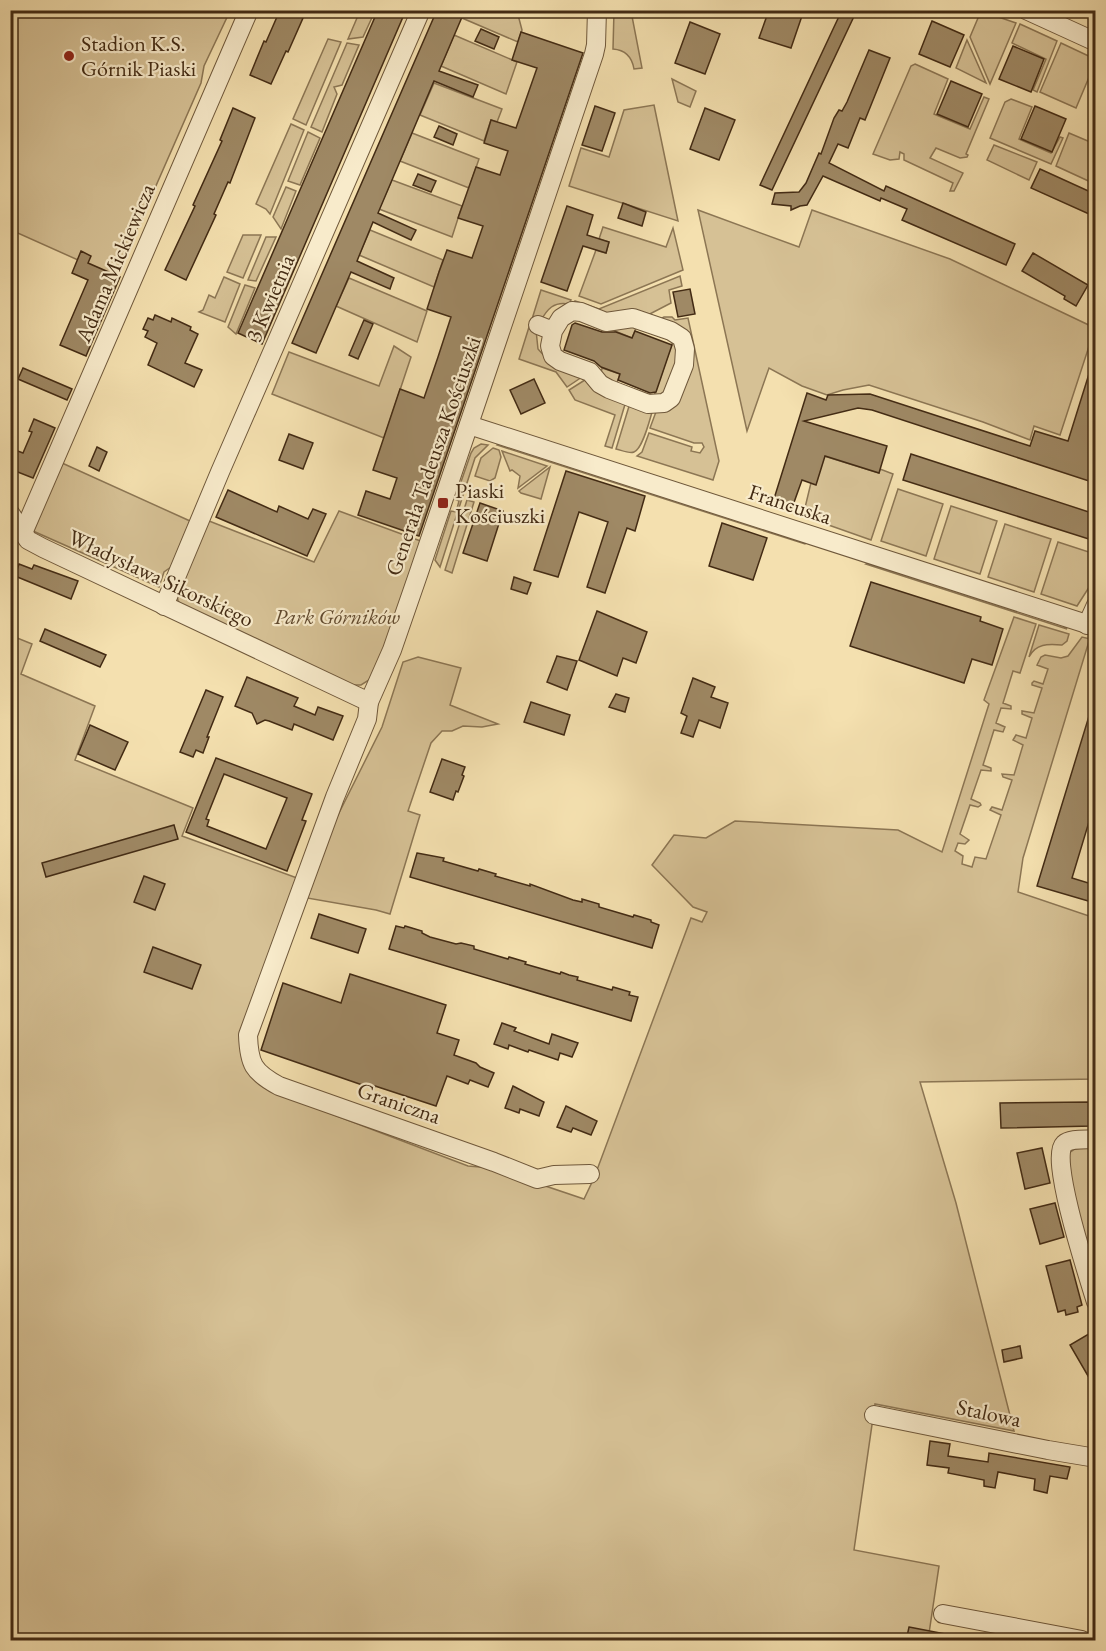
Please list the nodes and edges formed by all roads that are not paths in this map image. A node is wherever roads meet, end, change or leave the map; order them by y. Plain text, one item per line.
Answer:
1 (249, 10) edge
2 (421, 10) edge
3 (597, 10) edge
4 (1026, 10) edge
5 (1095, 42) edge
6 (545, 328) joint
7 (469, 425) junction
8 (10, 513) edge
9 (23, 533) junction
10 (1095, 605) edge
11 (164, 606) junction
12 (1091, 626) edge
13 (369, 702) junction
14 (256, 1012) joint
15 (1095, 1139) edge
16 (590, 1174) dead end
17 (1095, 1302) edge
18 (874, 1414) dead end
19 (1095, 1458) edge
20 (943, 1614) dead end
21 (1082, 1641) edge

1 - 9 street, Adama Mickiewicza
2 - 11 street, 3 Kwietnia
3 - 7 street, Generała Tadeusza Kościuszki
4 - 5 street
6 - 6 street
7 - 12 street, Francuska
7 - 13 street, Generała Tadeusza Kościuszki
8 - 9 street, Władysława Sikorskiego
9 - 11 street, Władysława Sikorskiego
10 - 12 street
11 - 13 street, Władysława Sikorskiego
13 - 14 street, Generała Tadeusza Kościuszki
14 - 16 street, Graniczna
15 - 17 street
18 - 19 street, Stalowa
20 - 21 street

